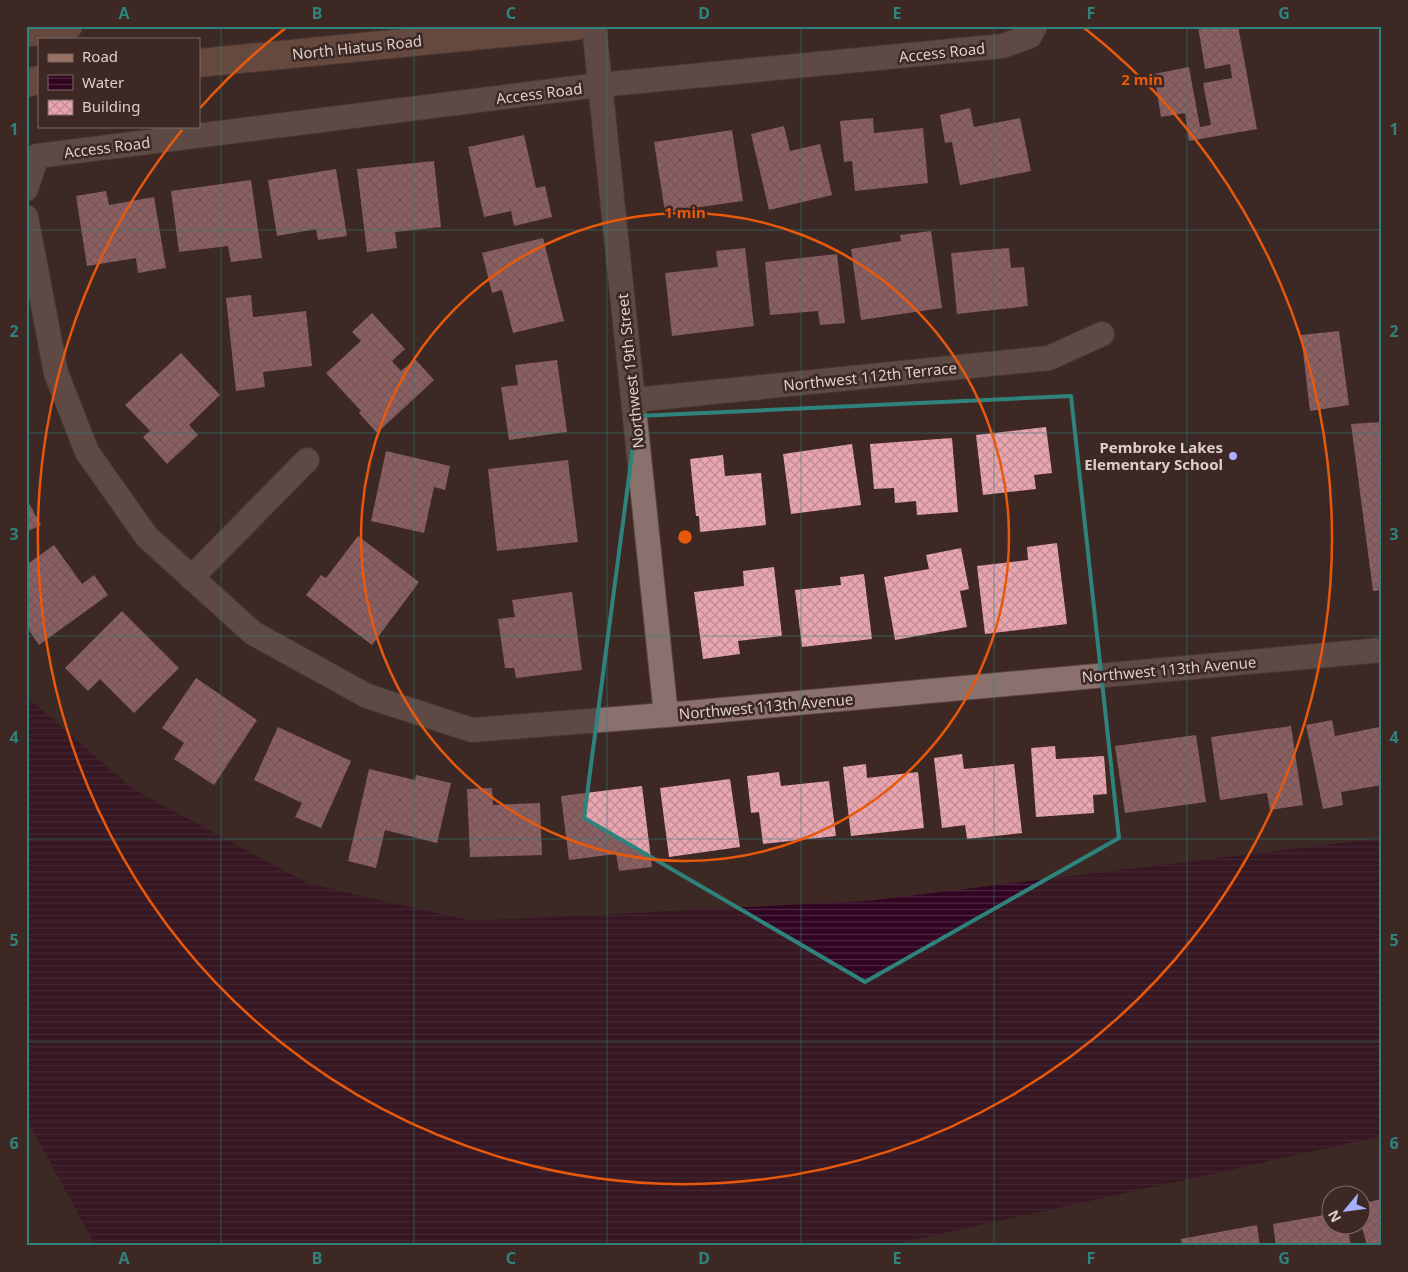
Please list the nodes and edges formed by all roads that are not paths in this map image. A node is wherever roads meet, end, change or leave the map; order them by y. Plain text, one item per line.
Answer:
1 (68, 26) edge
2 (575, 26) edge
3 (594, 26) edge
4 (1034, 26) edge
5 (26, 33) edge
6 (200, 62) edge
7 (599, 85) junction
8 (26, 189) edge
9 (26, 217) edge
10 (1102, 334) dead end
11 (634, 400) junction
12 (307, 460) dead end
13 (191, 578) junction
14 (1382, 650) edge
15 (666, 715) junction

1 - 5 main road
2 - 6 main road, North Hiatus Road
3 - 7 street, Northwest 19th Street
4 - 7 street, Access Road
7 - 8 street, Access Road
7 - 11 street, Northwest 19th Street
9 - 13 street, Northwest 113th Avenue
10 - 11 street, Northwest 112th Terrace
11 - 15 street, Northwest 19th Street
12 - 13 street
13 - 15 street, Northwest 113th Avenue
14 - 15 street, Northwest 113th Avenue

